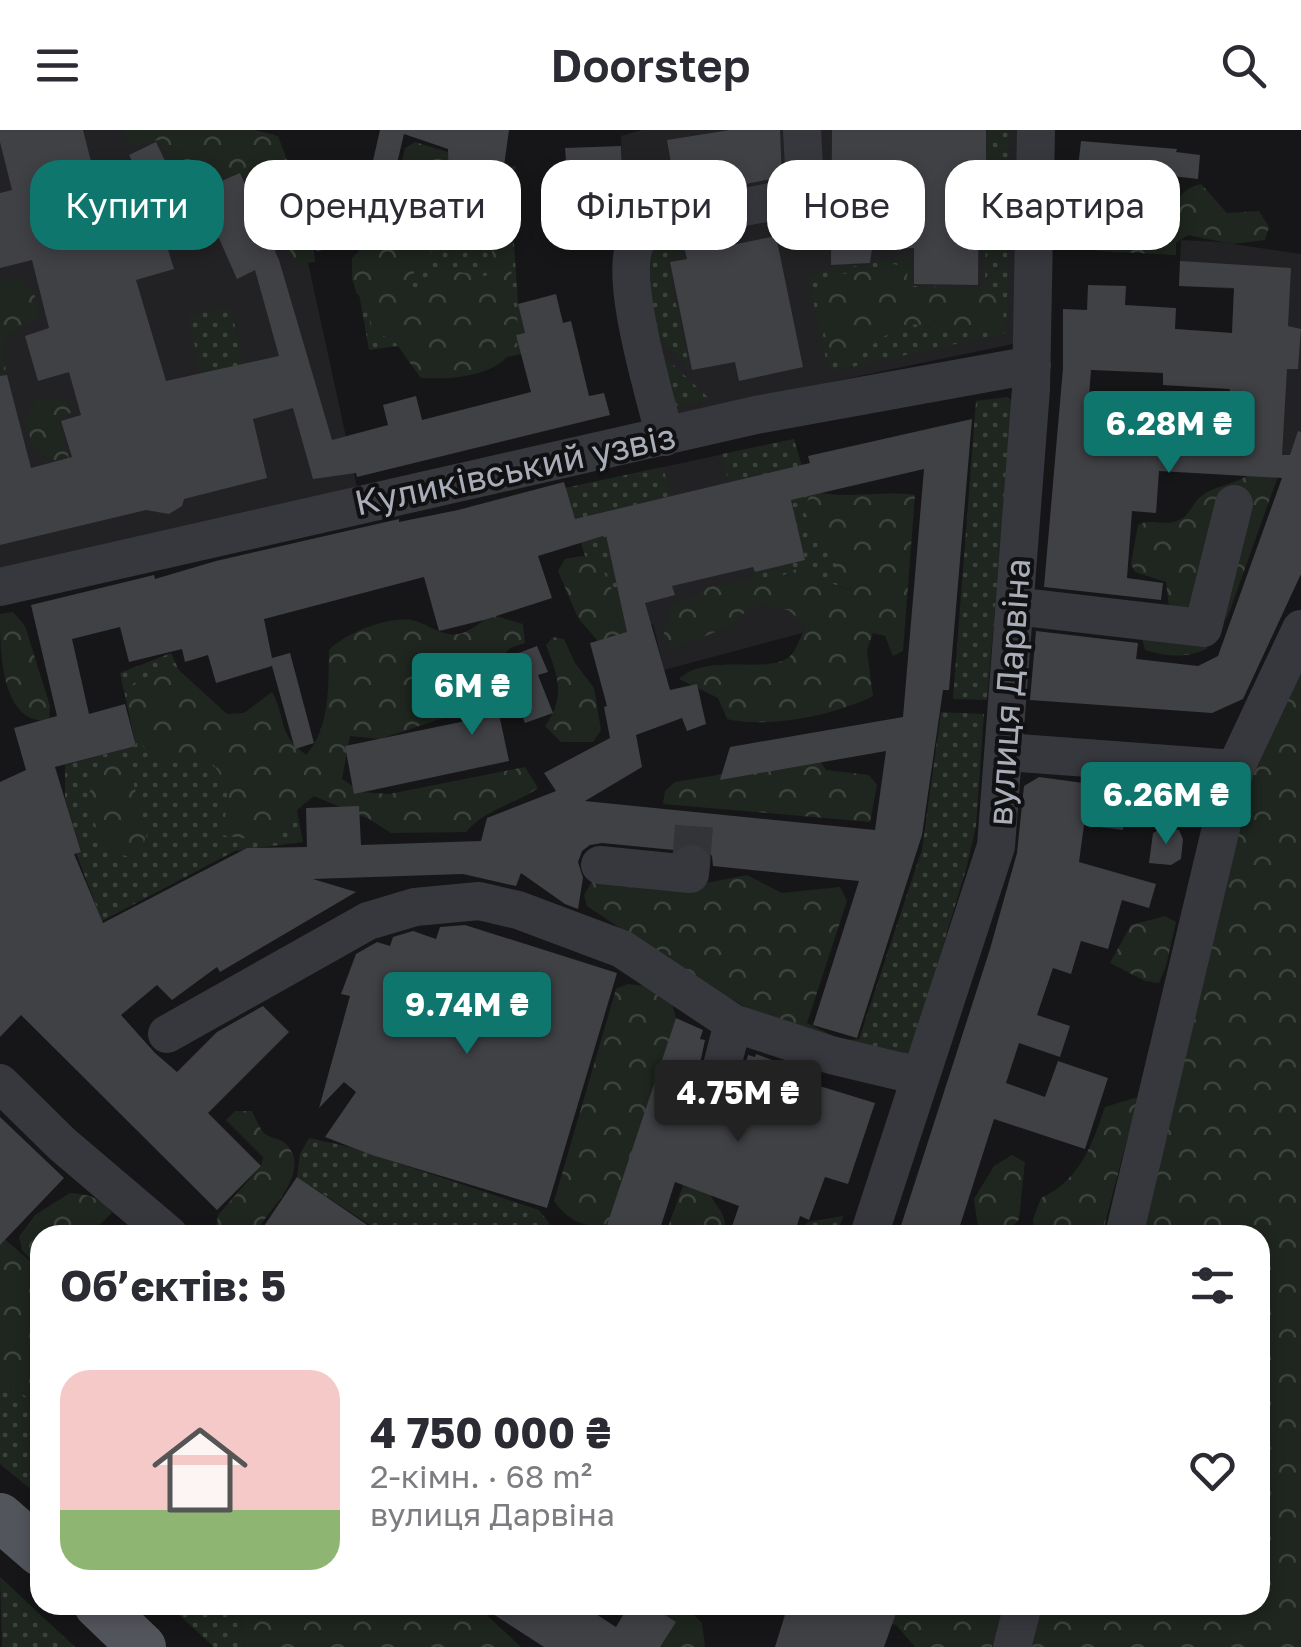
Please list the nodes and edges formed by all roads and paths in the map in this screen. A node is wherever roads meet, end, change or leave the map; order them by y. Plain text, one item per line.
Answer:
1 (802, 130) edge
2 (1036, 130) edge
3 (1032, 365) junction
4 (664, 437) junction
5 (1234, 504) dead end
6 (0, 587) edge
7 (1016, 606) junction
8 (1301, 629) edge
9 (1005, 752) junction
10 (1235, 769) junction
11 (691, 864) dead end
12 (600, 865) dead end
13 (733, 1023) junction
14 (167, 1034) dead end
15 (919, 1076) junction
16 (0, 1084) edge
17 (713, 1101) dead end
18 (157, 1225) edge
19 (872, 1225) edge
20 (1126, 1225) edge
21 (0, 1518) edge
22 (30, 1544) edge
23 (108, 1615) edge
24 (1020, 1615) edge
25 (142, 1647) edge
26 (1012, 1647) edge

1 - 4 street
2 - 3 street, вулиця Дарвіна
3 - 4 street, Куликівський узвіз
3 - 7 street, вулиця Дарвіна
4 - 6 street, Куликівський узвіз
5 - 7 street
7 - 9 street, вулиця Дарвіна
8 - 10 street
9 - 10 street
9 - 15 street, вулиця Дарвіна
10 - 20 street
11 - 12 street
13 - 14 street
13 - 15 street
13 - 17 street
15 - 19 street, вулиця Дарвіна
16 - 18 street
21 - 22 main road
23 - 25 main road
24 - 26 street

